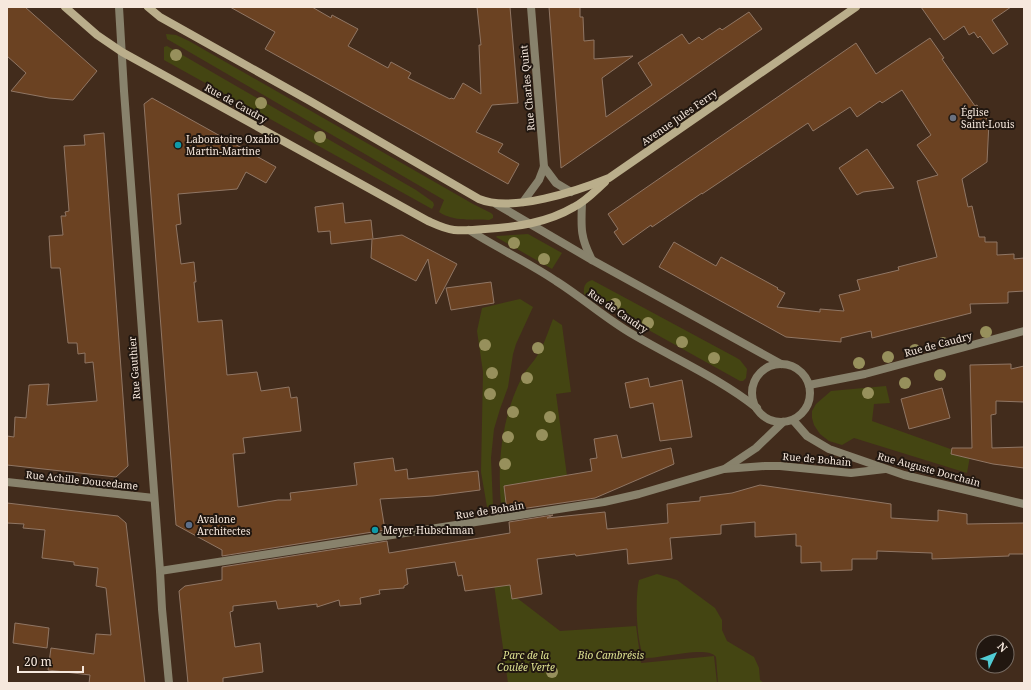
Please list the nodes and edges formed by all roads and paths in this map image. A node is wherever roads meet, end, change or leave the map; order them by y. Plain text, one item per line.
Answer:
1 (65, 7) edge
2 (119, 7) edge
3 (148, 7) edge
4 (531, 7) edge
5 (856, 7) edge
6 (122, 52) junction
7 (544, 168) junction
8 (609, 178) junction
9 (570, 192) junction
10 (523, 202) junction
11 (582, 202) junction
12 (496, 204) junction
13 (528, 224) junction
14 (469, 230) junction
15 (592, 260) junction
16 (1024, 331) edge
17 (781, 364) junction
18 (809, 386) junction
19 (757, 408) junction
20 (793, 420) junction
21 (783, 422) junction
22 (724, 469) junction
23 (885, 469) junction
24 (7, 482) edge
25 (154, 498) junction
26 (1024, 504) edge
27 (160, 571) junction
28 (169, 683) edge

1 - 6 main road, Rue de Caudry
2 - 6 street, Rue Gauthier
3 - 12 main road
4 - 7 street, Rue Charles Quint
5 - 8 main road, Avenue Jules Ferry
6 - 14 main road, Rue de Caudry
6 - 25 street, Rue Gauthier
7 - 9 street
7 - 10 street
8 - 9 main road, Avenue Jules Ferry
8 - 11 main road, Rue de Caudry
9 - 10 main road, Avenue Jules Ferry
10 - 12 main road, Avenue Jules Ferry
11 - 13 main road, Rue de Caudry
11 - 15 street
12 - 13 street
13 - 14 main road, Rue de Caudry
13 - 15 street
14 - 19 street, Rue de Caudry
15 - 17 street
16 - 18 street, Rue de Caudry
17 - 18 street
17 - 19 street
18 - 20 street
19 - 21 street
20 - 21 street
20 - 23 street, Rue Auguste Dorchain
21 - 22 street, Rue de Bohain
22 - 23 street, Rue de Bohain
22 - 27 street, Rue de Bohain
23 - 26 street, Rue Auguste Dorchain
24 - 25 street, Rue Achille Doucedame
25 - 27 street, Rue Gauthier
27 - 28 street, Rue Gauthier

